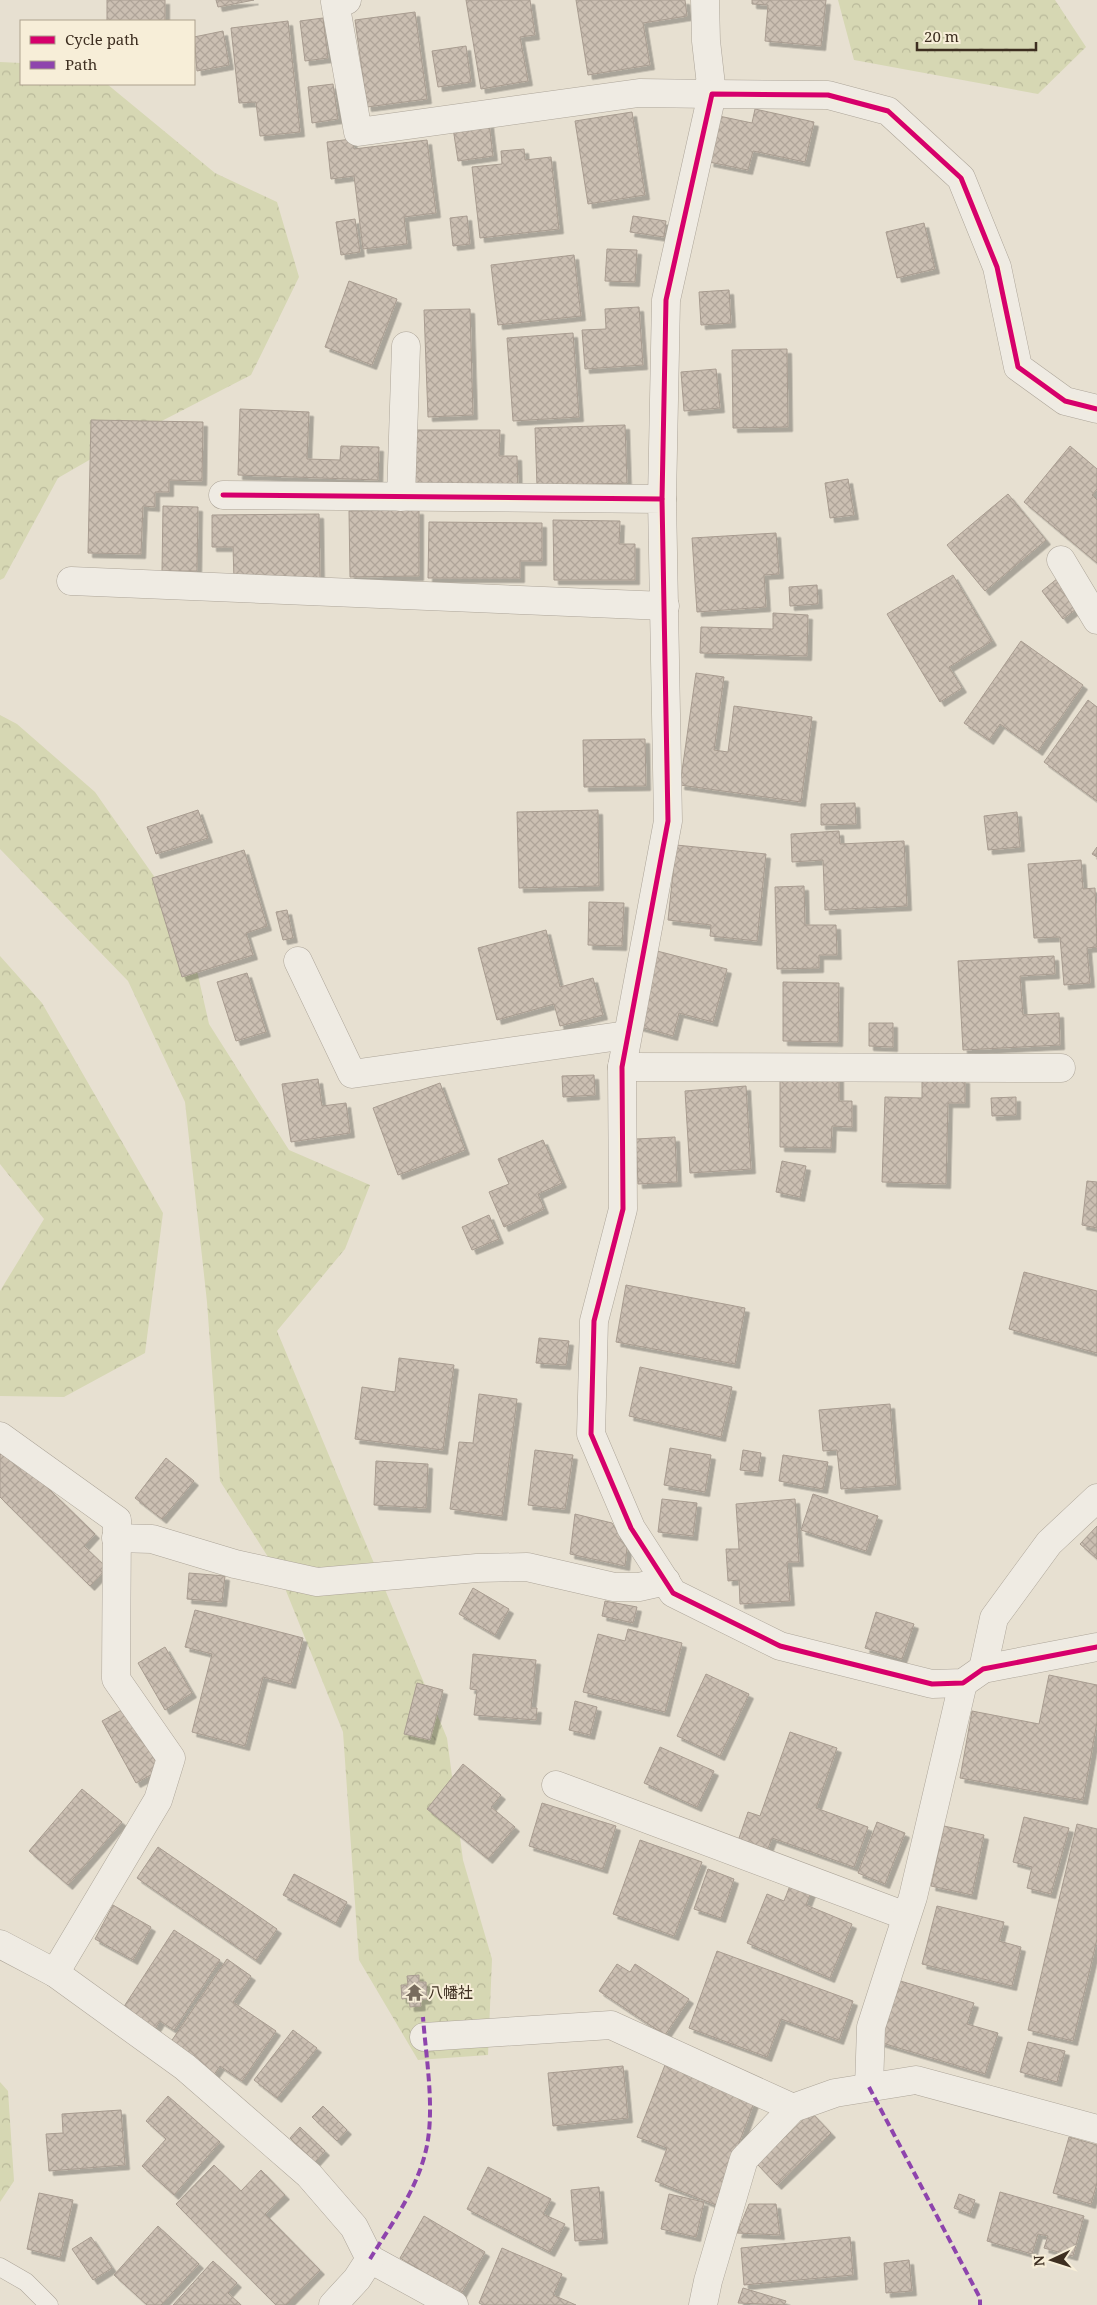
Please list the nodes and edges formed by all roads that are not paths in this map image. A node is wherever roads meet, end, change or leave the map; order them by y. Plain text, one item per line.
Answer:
1 (347, 0) edge
2 (705, 0) edge
3 (712, 94) junction
4 (406, 346) dead end
5 (1097, 409) edge
6 (223, 495) dead end
7 (401, 496) junction
8 (662, 499) junction
9 (1061, 560) dead end
10 (71, 581) dead end
11 (665, 606) junction
12 (1097, 620) edge
13 (298, 962) dead end
14 (626, 1035) junction
15 (622, 1066) junction
16 (1061, 1068) dead end
17 (0, 1436) edge
18 (1097, 1498) edge
19 (116, 1538) junction
20 (666, 1581) junction
21 (1097, 1646) edge
22 (973, 1676) junction
23 (556, 1785) dead end
24 (906, 1916) junction
25 (0, 1944) edge
26 (55, 1974) junction
27 (424, 2037) dead end
28 (869, 2087) junction
29 (793, 2108) junction
30 (1097, 2129) edge
31 (370, 2259) junction
32 (0, 2267) edge
33 (49, 2305) edge
34 (333, 2305) edge
35 (454, 2305) edge
36 (703, 2305) edge

1 - 3 street
2 - 3 street
3 - 5 street
3 - 8 street
4 - 7 street
6 - 7 street
7 - 8 street
8 - 11 street
9 - 12 street
10 - 11 street
11 - 14 street
13 - 14 street
14 - 15 street
15 - 16 street
15 - 20 street
17 - 19 street
18 - 22 street
19 - 20 street
19 - 26 street
20 - 22 street
21 - 22 street
22 - 24 street
23 - 24 street
24 - 28 street
25 - 26 street
26 - 31 street
27 - 29 street
28 - 29 street
28 - 30 street
29 - 36 street
31 - 34 street
31 - 35 street
32 - 33 lane

